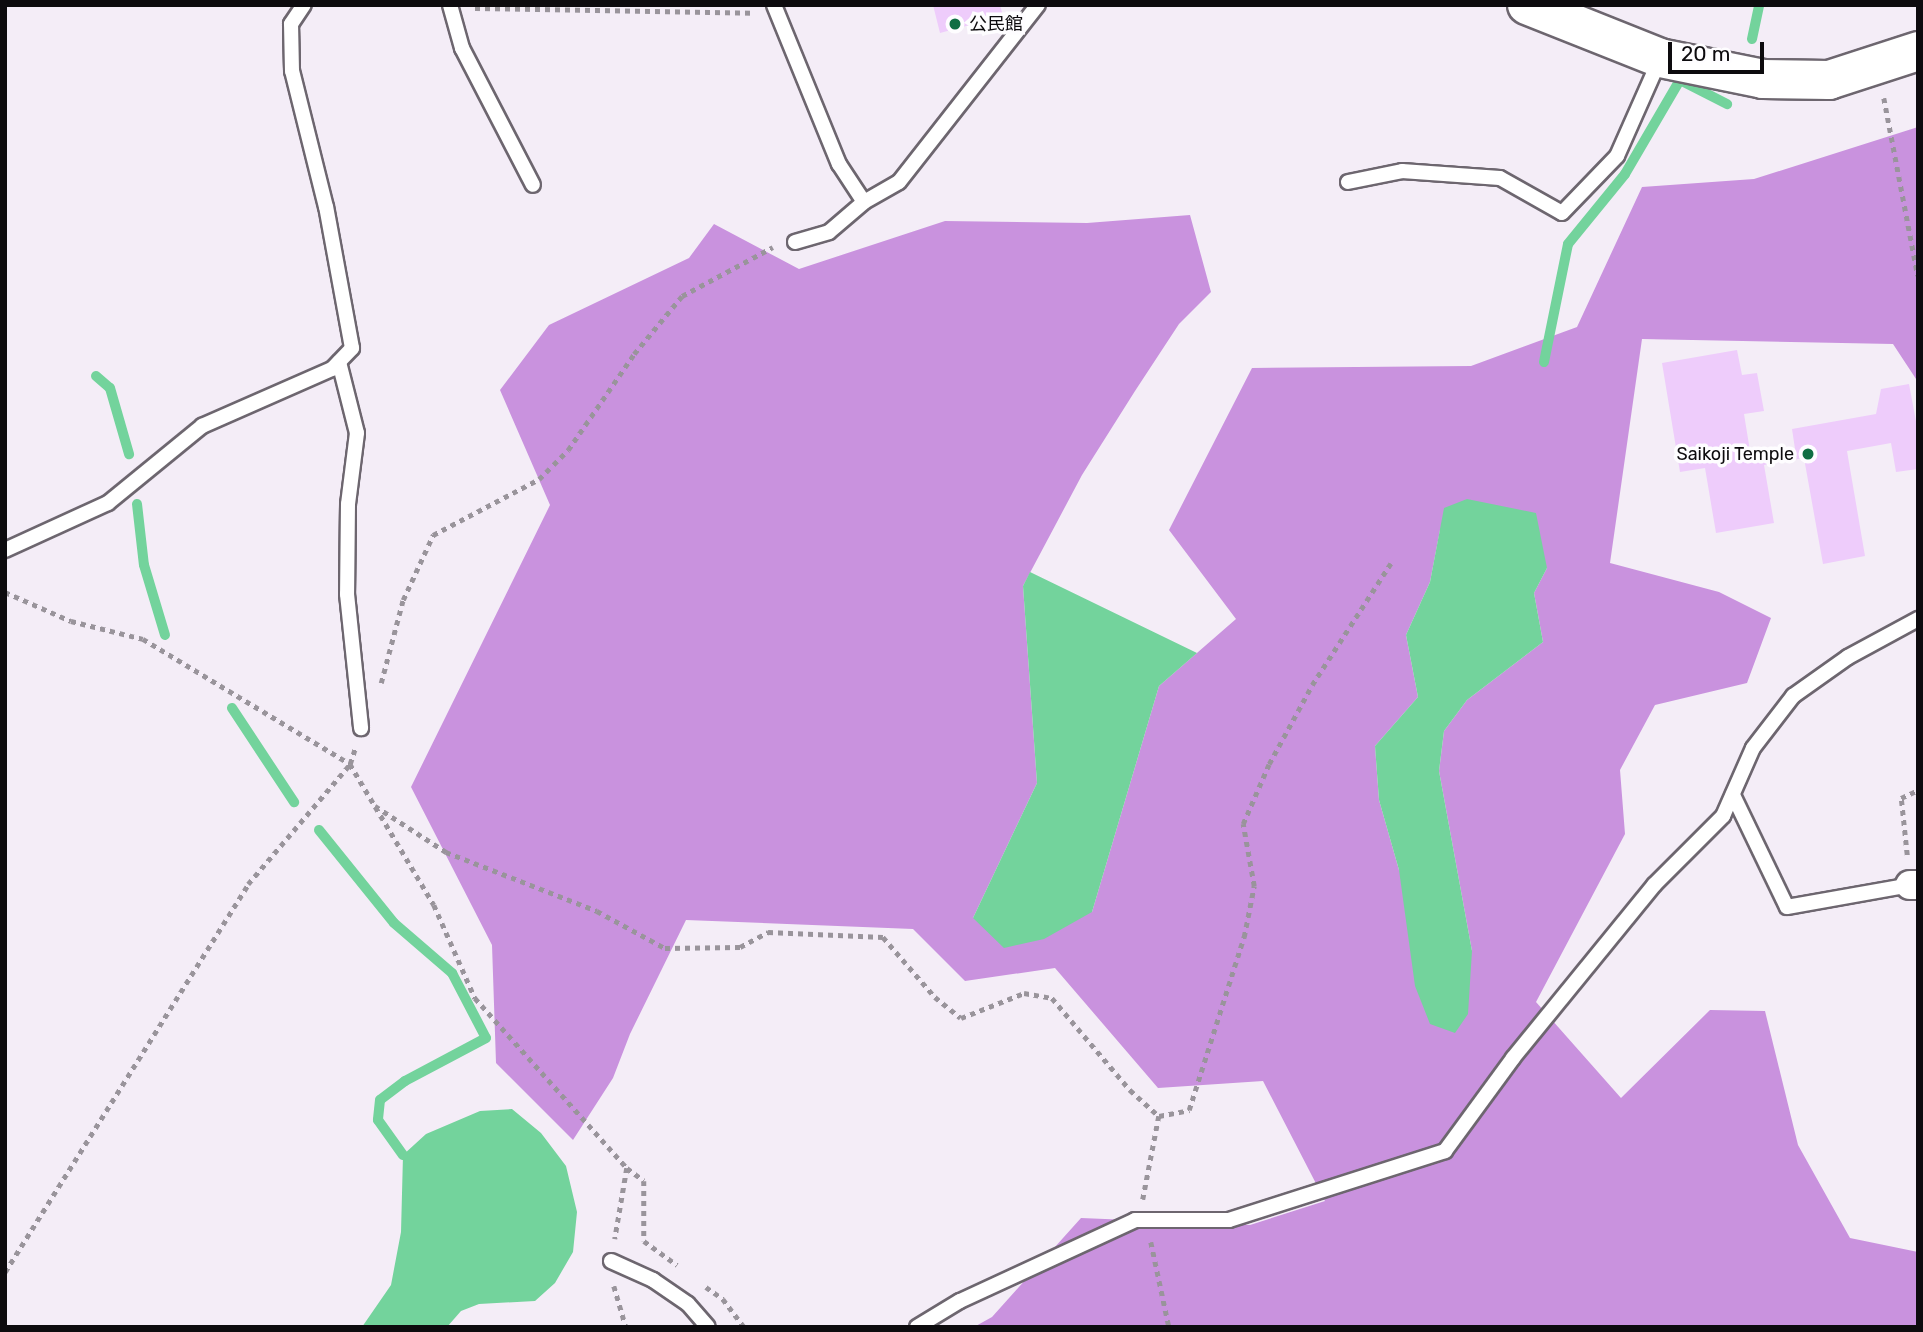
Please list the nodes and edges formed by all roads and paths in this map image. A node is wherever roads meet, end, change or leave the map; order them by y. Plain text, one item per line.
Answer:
1 (304, 5) edge
2 (1038, 5) edge
3 (1527, 5) edge
4 (451, 6) edge
5 (775, 9) edge
6 (1918, 51) edge
7 (1660, 58) junction
8 (1877, 64) junction
9 (1348, 182) dead end
10 (533, 185) dead end
11 (863, 202) junction
12 (795, 242) joint
13 (1918, 276) edge
14 (339, 362) junction
15 (5, 550) edge
16 (1391, 563) dead end
17 (5, 592) edge
18 (1918, 619) edge
19 (362, 728) junction
20 (350, 764) junction
21 (1918, 790) edge
22 (1733, 795) junction
23 (375, 806) junction
24 (1914, 885) edge
25 (1159, 1116) junction
26 (627, 1168) junction
27 (1147, 1221) junction
28 (611, 1261) junction
29 (5, 1272) edge
30 (689, 1274) dead end
31 (701, 1282) dead end
32 (626, 1327) edge
33 (708, 1327) edge
34 (744, 1327) edge
35 (917, 1327) edge
36 (1169, 1327) edge

1 - 14 lane
2 - 11 lane
3 - 7 main road
4 - 5 path
4 - 10 lane
5 - 11 lane
6 - 8 main road
7 - 8 main road
7 - 9 lane
8 - 13 path
11 - 12 lane
12 - 19 path
14 - 15 lane
14 - 19 lane
16 - 25 path
17 - 20 path
18 - 22 lane
19 - 20 path
20 - 23 path
20 - 29 path
21 - 24 path
22 - 24 lane
22 - 27 lane
23 - 25 path
23 - 26 path
25 - 27 path
26 - 28 path
26 - 30 path
27 - 35 lane
27 - 36 path
28 - 32 path
28 - 33 lane
31 - 34 path

